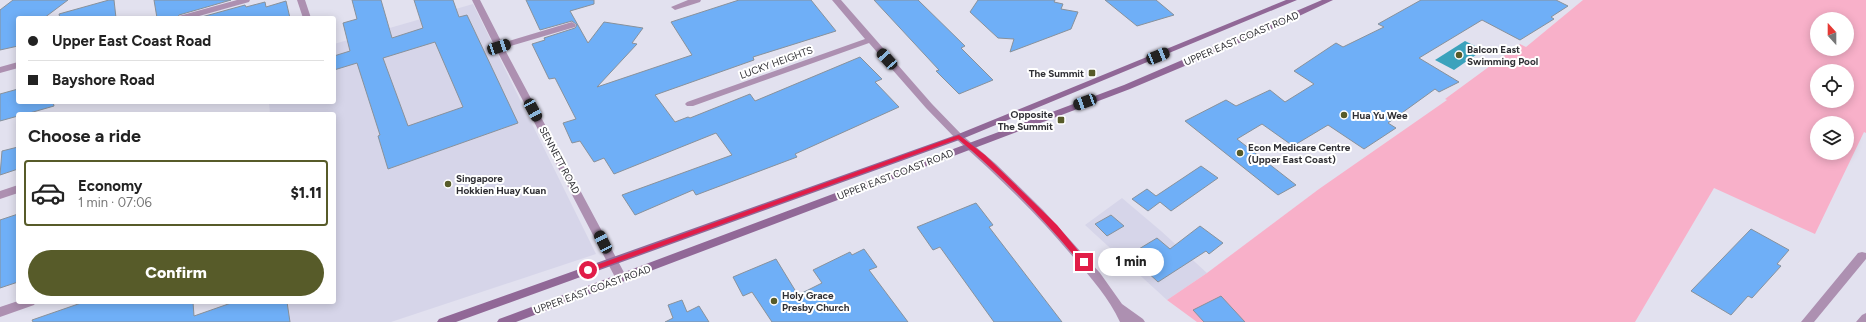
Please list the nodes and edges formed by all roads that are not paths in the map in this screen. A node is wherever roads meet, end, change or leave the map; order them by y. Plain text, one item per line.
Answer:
1 (246, 0) edge
2 (301, 0) edge
3 (476, 0) edge
4 (697, 0) edge
5 (836, 0) edge
6 (1293, 0) edge
7 (1329, 0) edge
8 (674, 7) dead end
9 (189, 16) edge
10 (306, 16) edge
11 (572, 25) dead end
12 (870, 40) junction
13 (499, 47) junction
14 (16, 66) edge
15 (0, 70) edge
16 (690, 104) dead end
17 (959, 137) junction
18 (970, 146) junction
19 (16, 190) edge
20 (0, 195) edge
21 (1864, 257) edge
22 (613, 262) junction
23 (621, 278) junction
24 (24, 304) edge
25 (1120, 307) junction
26 (0, 312) edge
27 (1866, 318) edge
28 (443, 322) edge
29 (503, 322) edge
30 (1126, 322) edge
31 (1139, 322) edge
32 (1807, 322) edge
33 (1862, 322) edge

1 - 9 street
2 - 10 street
3 - 13 street, SENNETT ROAD
4 - 8 street
5 - 12 street
6 - 17 main road, UPPER EAST COAST ROAD
7 - 18 main road, UPPER EAST COAST ROAD
11 - 13 street
12 - 16 street, LUCKY HEIGHTS
12 - 17 street
13 - 22 street, SENNETT ROAD
14 - 15 street
17 - 18 street
17 - 22 main road, UPPER EAST COAST ROAD
18 - 23 main road, UPPER EAST COAST ROAD
18 - 25 street
19 - 20 street
21 - 32 street
22 - 23 street, SENNETT ROAD
22 - 28 main road, UPPER EAST COAST ROAD
23 - 29 main road, UPPER EAST COAST ROAD
24 - 26 street
25 - 30 street
25 - 31 street
27 - 33 street

